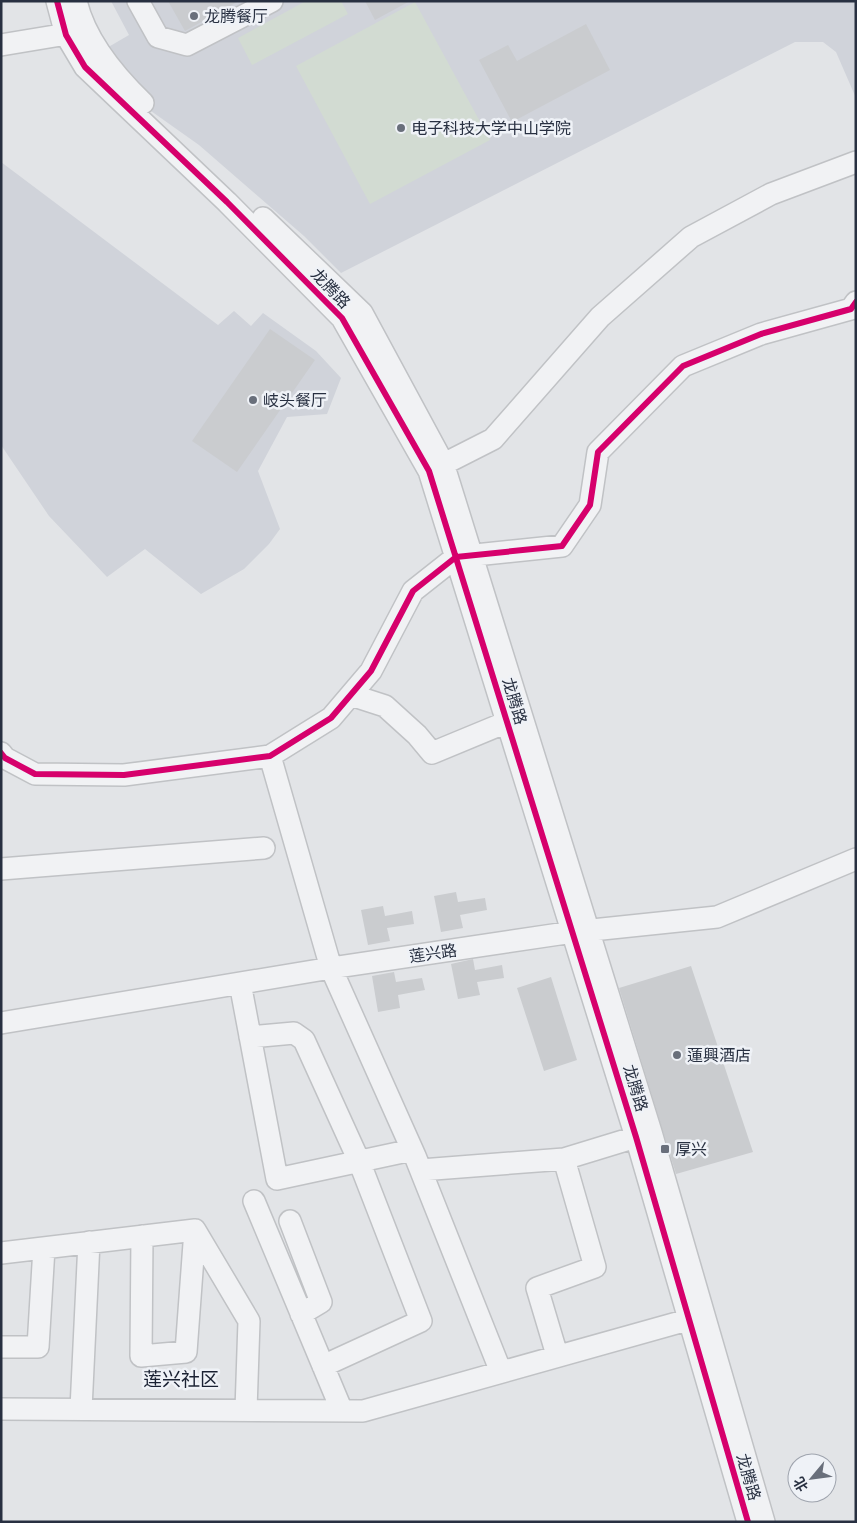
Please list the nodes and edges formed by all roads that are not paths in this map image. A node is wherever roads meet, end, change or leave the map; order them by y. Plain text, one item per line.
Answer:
1 (57, 1) edge
2 (76, 1) edge
3 (138, 1) edge
4 (272, 1) edge
5 (76, 33) junction
6 (1, 45) edge
7 (856, 162) edge
8 (856, 302) edge
9 (436, 467) junction
10 (464, 556) junction
11 (351, 694) junction
12 (507, 722) junction
13 (1, 753) edge
14 (270, 756) junction
15 (264, 848) dead end
16 (856, 859) edge
17 (1, 869) edge
18 (581, 931) junction
19 (331, 968) junction
20 (240, 983) junction
21 (1, 1023) edge
22 (250, 1037) junction
23 (636, 1137) junction
24 (412, 1150) junction
25 (564, 1159) junction
26 (359, 1161) junction
27 (420, 1170) junction
28 (254, 1201) dead end
29 (290, 1220) dead end
30 (195, 1230) junction
31 (142, 1236) junction
32 (89, 1242) junction
33 (44, 1248) junction
34 (1, 1253) edge
35 (301, 1314) junction
36 (698, 1318) junction
37 (1, 1347) edge
38 (557, 1355) junction
39 (323, 1366) junction
40 (501, 1372) junction
41 (1, 1409) edge
42 (81, 1409) junction
43 (246, 1410) junction
44 (342, 1411) junction
45 (748, 1522) edge
46 (764, 1522) edge

1 - 5 street, 龙腾路
2 - 5 street, 龙腾路
3 - 4 street
5 - 6 street
5 - 9 street, 龙腾路
7 - 9 street
8 - 10 street
9 - 10 street, 龙腾路
10 - 11 street
10 - 12 street, 龙腾路
10 - 18 street, 龙腾路
11 - 12 street
11 - 14 street
12 - 18 street, 龙腾路
13 - 14 street
14 - 19 street
15 - 17 street
16 - 18 street, 莲兴路
18 - 19 street, 莲兴路
18 - 23 street, 龙腾路
18 - 36 street, 龙腾路
19 - 20 street, 莲兴路
19 - 24 street
20 - 21 street, 莲兴路
20 - 22 street
22 - 26 street
22 - 26 street
23 - 25 street
23 - 36 street, 龙腾路
24 - 26 street
24 - 27 street
25 - 27 street
25 - 38 street
26 - 39 street
27 - 40 street
28 - 35 street
29 - 35 street
30 - 31 street
30 - 31 street
30 - 43 street
31 - 32 street
32 - 33 street
32 - 42 street
33 - 34 street
33 - 37 street
35 - 39 street
36 - 38 street
36 - 45 street, 龙腾路
36 - 46 street, 龙腾路
38 - 40 street
39 - 44 street
40 - 44 street
41 - 42 street
42 - 43 street
43 - 44 street

